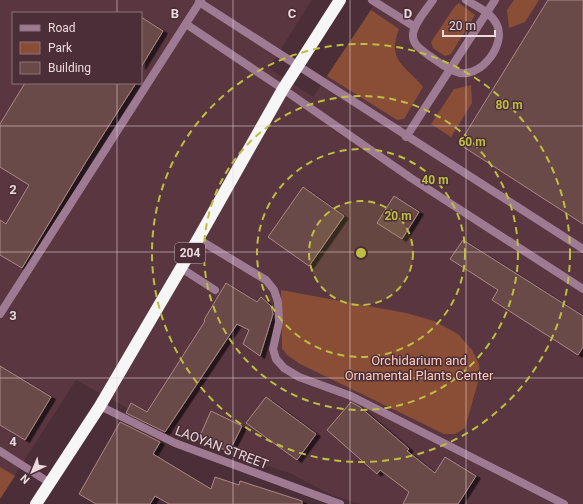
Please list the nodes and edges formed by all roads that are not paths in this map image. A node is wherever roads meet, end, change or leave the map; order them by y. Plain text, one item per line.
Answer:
1 (340, 0) edge
2 (372, 0) edge
3 (433, 0) edge
4 (466, 0) edge
5 (495, 0) edge
6 (200, 1) edge
7 (487, 13) junction
8 (186, 24) junction
9 (416, 27) junction
10 (298, 64) junction
11 (450, 70) junction
12 (283, 88) junction
13 (406, 137) junction
14 (198, 240) junction
15 (583, 249) edge
16 (181, 268) junction
17 (583, 289) edge
18 (215, 290) dead end
19 (0, 314) edge
20 (100, 406) junction
21 (0, 451) edge
22 (50, 483) junction
23 (320, 501) edge
24 (36, 504) edge
25 (340, 504) edge
26 (564, 504) edge

1 - 10 highway, 204
2 - 9 street
3 - 9 street
4 - 7 street
5 - 7 street
6 - 8 street
6 - 10 street
7 - 11 street
7 - 11 street
8 - 12 street
8 - 19 street
9 - 11 street
10 - 12 highway, 204
10 - 13 street
11 - 13 street
12 - 14 highway, 204
12 - 17 street
13 - 15 street
14 - 16 highway, 204
14 - 26 street
16 - 18 street
16 - 20 highway, 204
20 - 22 highway, 204
20 - 23 street, LAOYAN STREET
21 - 22 street
22 - 24 highway, 204
23 - 25 street, LAOYAN STREET

